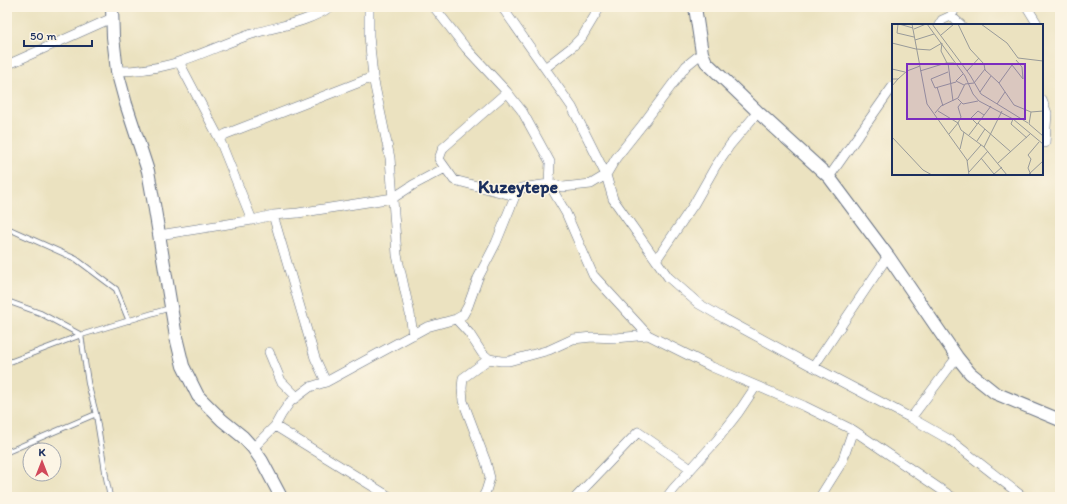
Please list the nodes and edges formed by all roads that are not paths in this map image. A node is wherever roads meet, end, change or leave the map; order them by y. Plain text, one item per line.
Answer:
1 (330, 7) edge
2 (369, 7) edge
3 (434, 7) edge
4 (502, 7) edge
5 (600, 7) edge
6 (695, 7) edge
7 (956, 7) edge
8 (1027, 7) edge
9 (112, 12) edge
10 (951, 16) junction
11 (940, 24) edge
12 (959, 24) edge
13 (1037, 24) edge
14 (702, 53) junction
15 (179, 62) junction
16 (7, 65) edge
17 (545, 68) junction
18 (117, 71) junction
19 (373, 77) junction
20 (892, 87) edge
21 (507, 92) junction
22 (1043, 103) edge
23 (758, 112) junction
24 (219, 138) junction
25 (1043, 140) edge
26 (445, 168) junction
27 (606, 175) junction
28 (829, 177) junction
29 (549, 184) junction
30 (516, 196) junction
31 (393, 198) junction
32 (273, 215) junction
33 (252, 220) junction
34 (7, 228) edge
35 (159, 235) junction
36 (888, 256) junction
37 (656, 260) junction
38 (7, 301) edge
39 (171, 308) junction
40 (456, 319) junction
41 (128, 321) junction
42 (81, 335) junction
43 (413, 335) junction
44 (648, 335) junction
45 (269, 352) dead end
46 (957, 357) junction
47 (489, 359) junction
48 (7, 363) edge
49 (814, 366) junction
50 (326, 382) junction
51 (756, 386) junction
52 (297, 397) junction
53 (96, 414) junction
54 (911, 418) junction
55 (1060, 420) edge
56 (276, 426) junction
57 (853, 430) junction
58 (253, 448) junction
59 (7, 452) edge
60 (691, 469) junction
61 (110, 497) edge
62 (281, 497) edge
63 (390, 497) edge
64 (482, 497) edge
65 (576, 497) edge
66 (667, 497) edge
67 (820, 497) edge
68 (952, 497) edge
69 (1022, 497) edge

1 - 15 street
2 - 19 street
3 - 21 street
4 - 17 street
5 - 17 street
6 - 14 street
7 - 10 street
8 - 13 street
9 - 16 street
9 - 18 street
10 - 11 street
10 - 12 street
14 - 23 street
14 - 27 street
15 - 18 street
15 - 24 street
17 - 27 street
18 - 35 street
19 - 24 street
19 - 31 street
20 - 28 street
21 - 26 street
21 - 29 street
22 - 25 street
23 - 28 street
23 - 37 street
24 - 33 street
26 - 30 street
26 - 31 street
27 - 29 street
27 - 37 street
28 - 36 street
29 - 30 street
29 - 44 street
30 - 40 street
31 - 32 street
31 - 43 street
32 - 33 street
32 - 50 street
33 - 35 street
34 - 41 lane
35 - 39 street
36 - 46 street
36 - 49 street
37 - 49 street
38 - 42 lane
39 - 41 lane
39 - 58 street
40 - 43 street
40 - 47 street
41 - 42 lane
42 - 48 lane
42 - 53 lane
43 - 50 street
44 - 47 street
44 - 51 street
45 - 52 street
46 - 54 street
46 - 55 street
47 - 64 street
49 - 54 street
50 - 52 street
51 - 57 street
51 - 60 street
52 - 56 street
53 - 59 lane
53 - 61 lane
54 - 69 street
56 - 58 street
56 - 63 street
57 - 67 street
57 - 68 street
58 - 62 street
60 - 65 street
60 - 66 street

